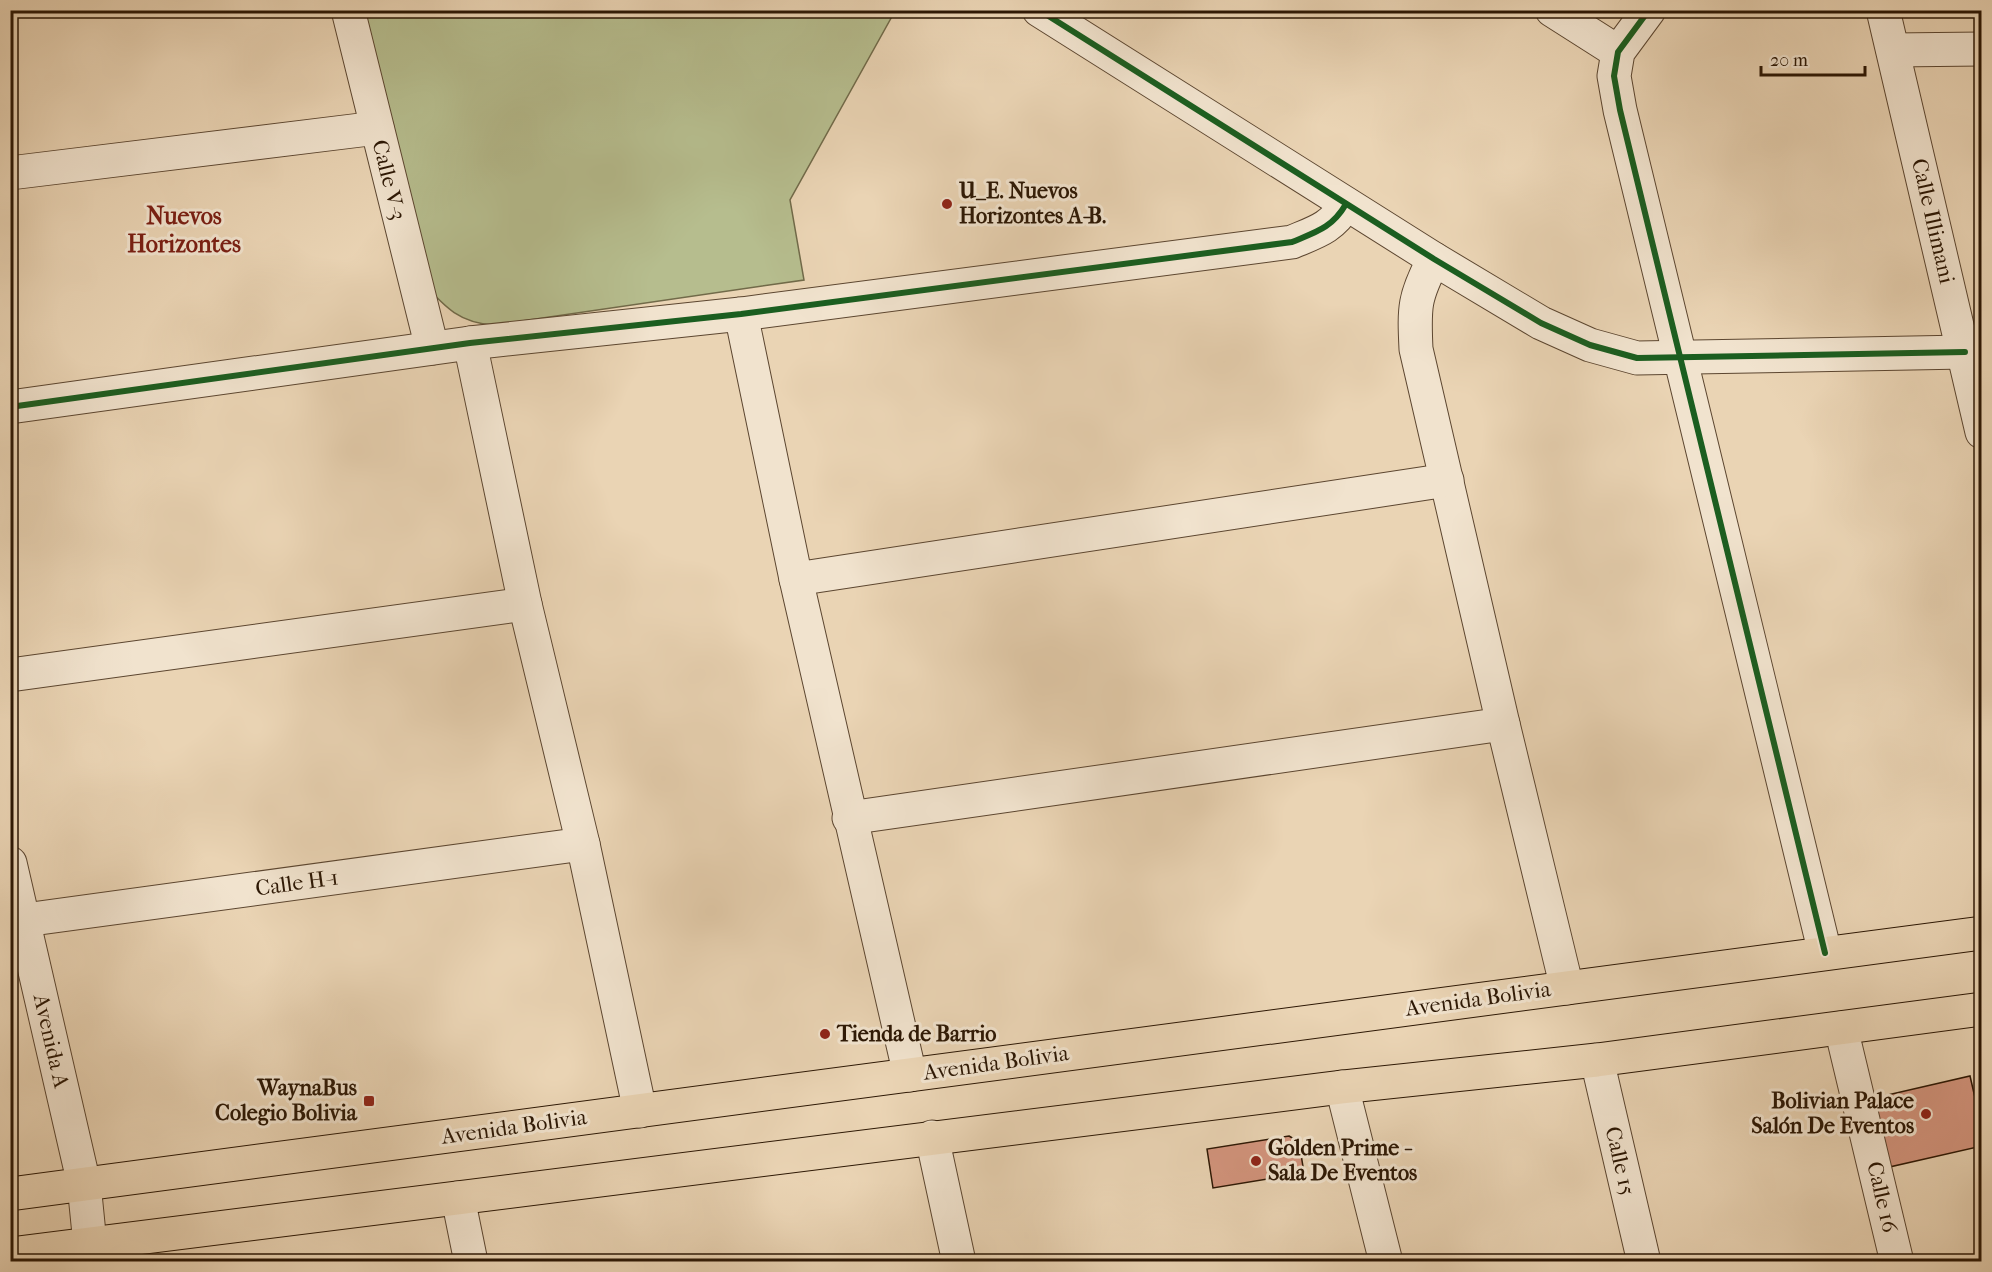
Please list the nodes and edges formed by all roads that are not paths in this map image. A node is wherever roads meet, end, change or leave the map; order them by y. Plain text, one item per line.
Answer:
1 (348, 10) edge
2 (1039, 10) edge
3 (1552, 10) edge
4 (1649, 10) edge
5 (1883, 10) edge
6 (1982, 49) edge
7 (1893, 50) junction
8 (1618, 52) junction
9 (376, 128) junction
10 (10, 173) edge
11 (1346, 204) junction
12 (1434, 259) junction
13 (741, 314) junction
14 (470, 343) junction
15 (432, 348) junction
16 (1965, 352) junction
17 (1681, 359) junction
18 (10, 406) edge
19 (1982, 432) edge
20 (1447, 480) junction
21 (796, 579) junction
22 (525, 604) junction
23 (10, 675) edge
24 (1503, 724) junction
25 (849, 818) junction
26 (582, 844) junction
27 (10, 863) edge
28 (17, 921) edge
29 (1982, 933) edge
30 (1824, 953) junction
31 (1567, 988) junction
32 (1982, 1009) edge
33 (1841, 1028) junction
34 (1597, 1060) junction
35 (910, 1075) junction
36 (1342, 1087) junction
37 (640, 1111) junction
38 (932, 1137) junction
39 (84, 1184) junction
40 (10, 1194) edge
41 (458, 1198) junction
42 (91, 1253) edge
43 (10, 1254) edge
44 (471, 1262) edge
45 (959, 1262) edge
46 (1386, 1262) edge
47 (1644, 1262) edge
48 (1897, 1262) edge

1 - 9 street, Calle V-3
2 - 11 street
3 - 8 street
4 - 8 street
5 - 7 street, Calle Illimani
6 - 7 street
7 - 16 street, Calle Illimani
8 - 17 street
9 - 10 street
9 - 15 street, Calle V-3
11 - 12 street
11 - 13 street
12 - 17 street
12 - 20 street
13 - 14 street
13 - 21 street
14 - 15 street
14 - 22 street
15 - 18 street
16 - 17 street
16 - 19 street, Calle Illimani
17 - 30 street
20 - 21 street
20 - 24 street
21 - 25 street
22 - 23 street
22 - 26 street
24 - 25 street
24 - 31 street
25 - 35 street
26 - 28 street, Calle H-1
26 - 37 street
27 - 28 street, Avenida A
28 - 39 street, Avenida A
29 - 30 main road, Avenida Bolivia
30 - 31 main road, Avenida Bolivia
31 - 35 main road, Avenida Bolivia
32 - 33 main road
33 - 34 main road
33 - 48 street, Calle 16
34 - 36 main road
34 - 47 street, Calle 15
35 - 37 main road, Avenida Bolivia
36 - 38 main road
36 - 46 street
37 - 39 main road, Avenida Bolivia
38 - 41 main road
38 - 45 street
39 - 40 main road, Avenida Bolivia
39 - 42 street, Avenida A
41 - 42 main road
41 - 44 street
42 - 43 main road

